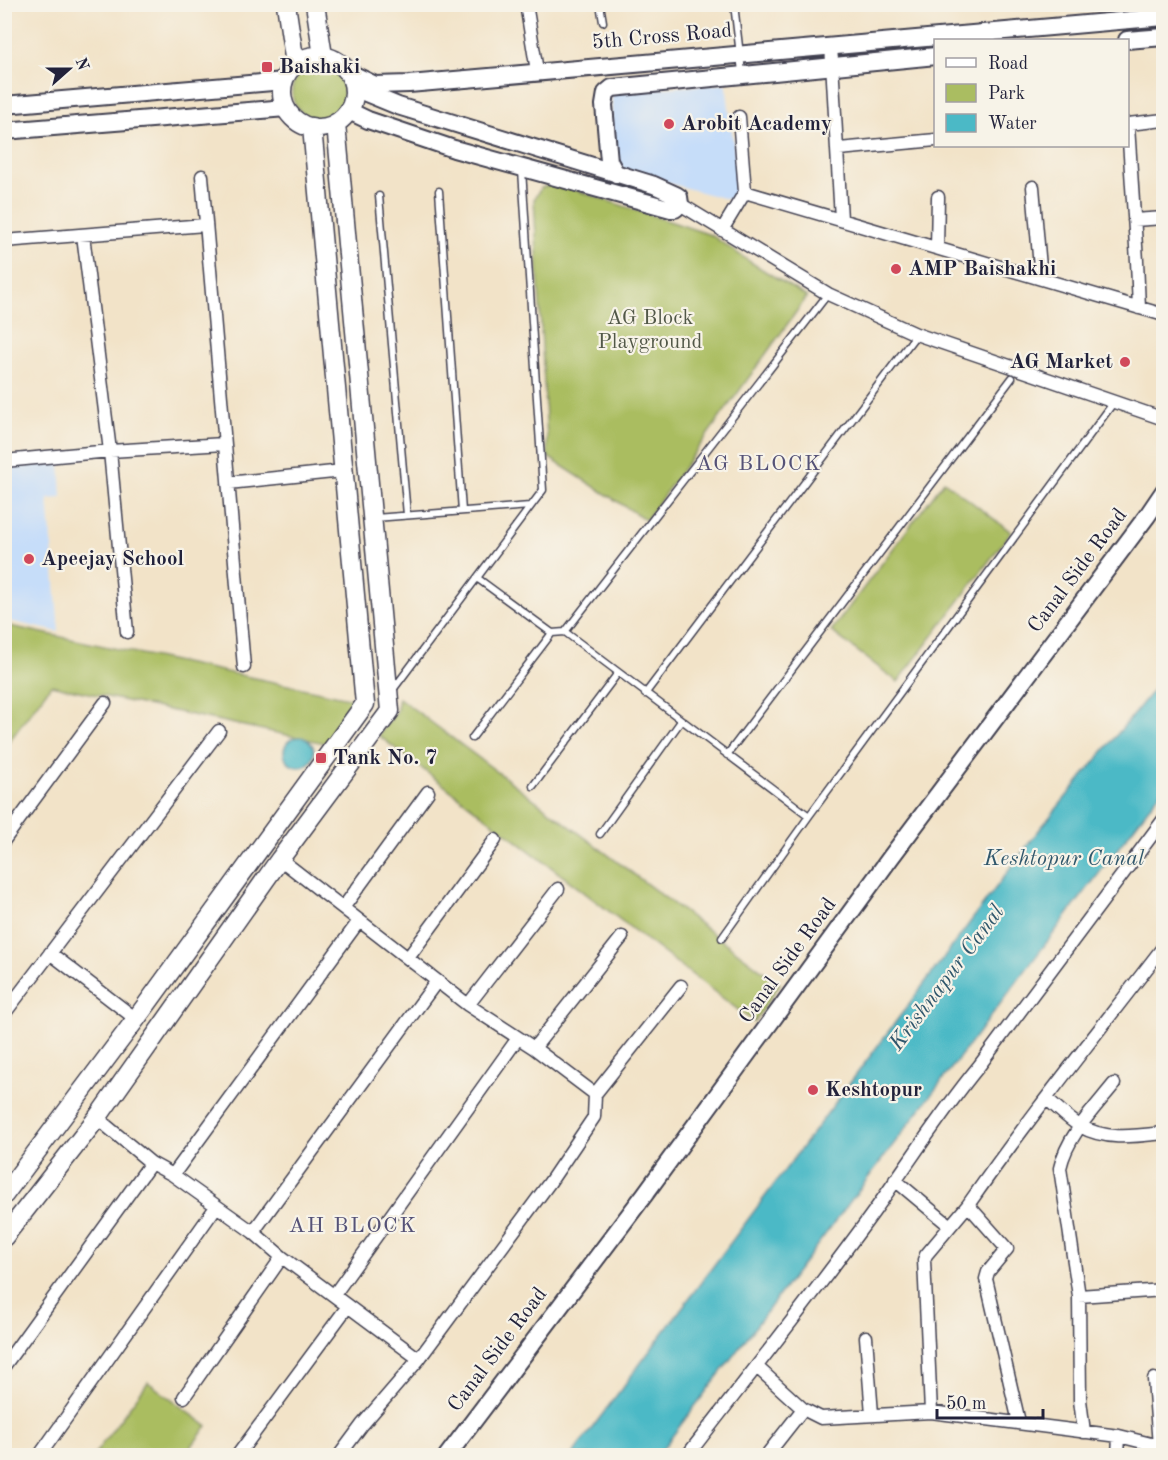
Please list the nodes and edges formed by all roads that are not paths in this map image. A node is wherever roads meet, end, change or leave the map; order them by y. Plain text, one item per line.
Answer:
1 (286, 4) edge
2 (315, 4) edge
3 (526, 4) edge
4 (600, 4) edge
5 (734, 4) edge
6 (1164, 17) edge
7 (603, 22) dead end
8 (1164, 38) edge
9 (1129, 40) edge
10 (831, 45) junction
11 (741, 53) junction
12 (323, 56) junction
13 (934, 56) edge
14 (295, 64) junction
15 (833, 65) junction
16 (537, 71) junction
17 (742, 74) junction
18 (351, 80) junction
19 (284, 81) junction
20 (4, 105) edge
21 (286, 108) junction
22 (349, 111) junction
23 (739, 117) dead end
24 (1164, 120) edge
25 (336, 124) junction
26 (1129, 125) edge
27 (312, 128) junction
28 (4, 131) edge
29 (934, 140) edge
30 (1129, 141) edge
31 (839, 149) junction
32 (521, 168) junction
33 (616, 174) junction
34 (202, 176) dead end
35 (1033, 187) dead end
36 (439, 191) dead end
37 (745, 192) junction
38 (379, 196) dead end
39 (938, 197) dead end
40 (680, 204) junction
41 (1164, 218) edge
42 (841, 219) junction
43 (1134, 220) junction
44 (206, 225) junction
45 (722, 230) junction
46 (83, 235) junction
47 (4, 241) edge
48 (938, 248) junction
49 (1041, 279) junction
50 (828, 294) junction
51 (1138, 308) junction
52 (1164, 315) edge
53 (916, 334) junction
54 (1012, 378) dead end
55 (1114, 402) junction
56 (1164, 419) edge
57 (224, 444) junction
58 (110, 451) junction
59 (4, 461) edge
60 (343, 471) junction
61 (228, 483) junction
62 (1164, 491) edge
63 (530, 506) junction
64 (462, 511) junction
65 (407, 515) junction
66 (371, 518) junction
67 (477, 578) junction
68 (378, 597) junction
69 (355, 598) junction
70 (127, 632) dead end
71 (565, 632) junction
72 (552, 633) junction
73 (244, 667) dead end
74 (618, 673) junction
75 (645, 694) junction
76 (388, 697) junction
77 (105, 703) dead end
78 (681, 721) junction
79 (219, 731) dead end
80 (472, 738) dead end
81 (727, 755) junction
82 (533, 786) dead end
83 (428, 792) dead end
84 (809, 816) junction
85 (1164, 819) edge
86 (600, 834) dead end
87 (4, 840) edge
88 (495, 840) dead end
89 (280, 860) junction
90 (558, 889) dead end
91 (343, 908) junction
92 (358, 921) junction
93 (622, 937) dead end
94 (722, 938) dead end
95 (1164, 946) edge
96 (50, 953) junction
97 (408, 958) junction
98 (179, 959) junction
99 (198, 974) junction
100 (437, 981) junction
101 (681, 986) dead end
102 (468, 1005) junction
103 (4, 1014) edge
104 (136, 1019) junction
105 (518, 1038) junction
106 (534, 1048) junction
107 (1114, 1084) dead end
108 (595, 1094) junction
109 (1047, 1099) junction
110 (97, 1118) junction
111 (1080, 1126) junction
112 (1164, 1133) edge
113 (151, 1163) junction
114 (173, 1175) junction
115 (895, 1180) junction
116 (4, 1196) edge
117 (968, 1205) junction
118 (216, 1207) junction
119 (950, 1226) junction
120 (253, 1232) junction
121 (4, 1237) edge
122 (282, 1257) junction
123 (1164, 1290) edge
124 (334, 1295) junction
125 (1079, 1296) junction
126 (348, 1306) junction
127 (866, 1337) dead end
128 (419, 1359) junction
129 (4, 1366) edge
130 (757, 1367) junction
131 (1154, 1379) dead end
132 (184, 1397) dead end
133 (803, 1409) junction
134 (931, 1412) junction
135 (872, 1414) junction
136 (1019, 1422) junction
137 (1084, 1431) junction
138 (1119, 1436) junction
139 (1161, 1446) edge
140 (39, 1455) edge
141 (237, 1455) edge
142 (339, 1455) edge
143 (447, 1455) edge
144 (687, 1455) edge
145 (766, 1455) edge
146 (1118, 1455) edge

1 - 14 main road
2 - 12 main road
3 - 16 street
4 - 7 lane
5 - 11 lane
6 - 10 street, 5th Cross Road
8 - 9 street
10 - 11 street, 5th Cross Road
10 - 15 street
11 - 16 street, 5th Cross Road
11 - 17 lane
12 - 14 main road
12 - 18 main road
13 - 15 street
14 - 19 main road
15 - 17 street
15 - 31 street
16 - 18 street, 5th Cross Road
17 - 33 street
18 - 22 main road
18 - 33 street
19 - 20 street
19 - 21 main road
21 - 27 main road
21 - 28 street
22 - 25 main road
22 - 32 street
23 - 37 street
24 - 26 street
25 - 27 main road
25 - 66 main road
27 - 60 main road
29 - 31 street
30 - 43 street
31 - 42 street
32 - 40 street
32 - 63 lane
33 - 40 street
34 - 44 street
35 - 49 street
36 - 64 lane
37 - 42 street
37 - 45 street
38 - 65 lane
39 - 48 street
40 - 45 street
41 - 43 street
42 - 48 street
43 - 51 street
44 - 46 street
44 - 57 street
45 - 50 street
46 - 47 street
46 - 58 street
48 - 49 street
49 - 51 street
50 - 53 street
50 - 71 lane
51 - 52 street
53 - 55 street
53 - 75 lane
54 - 81 lane
55 - 56 street
55 - 84 lane
57 - 58 street
57 - 61 street
58 - 59 street
58 - 70 street
60 - 61 street
60 - 69 main road
61 - 73 street
62 - 143 street, Canal Side Road
63 - 64 lane
63 - 67 lane
64 - 65 lane
65 - 66 lane
66 - 68 main road
67 - 72 lane
67 - 76 lane
68 - 69 main road
68 - 76 main road
69 - 98 main road
71 - 72 lane
71 - 74 lane
72 - 80 lane
74 - 75 lane
74 - 82 lane
75 - 78 lane
76 - 89 main road
77 - 87 street
78 - 81 lane
78 - 86 lane
79 - 96 street
81 - 84 lane
83 - 91 street
84 - 94 lane
85 - 115 street
88 - 97 street
89 - 91 street
89 - 99 main road
90 - 102 street
91 - 92 street
92 - 97 street
92 - 114 street
93 - 106 street
95 - 109 street
96 - 103 street
96 - 104 street
97 - 100 street
98 - 99 main road
98 - 104 main road
99 - 110 main road
100 - 102 street
100 - 120 street
101 - 108 street
102 - 105 street
104 - 116 main road
105 - 106 street
105 - 124 street
106 - 108 street
107 - 111 street
108 - 128 street
109 - 111 street
109 - 117 street
110 - 113 street
110 - 121 main road
111 - 112 street
111 - 125 street
113 - 114 street
113 - 129 street
114 - 118 street
115 - 119 street
115 - 130 street
117 - 119 street
117 - 136 street
118 - 120 street
118 - 140 street
119 - 134 street
120 - 122 street
122 - 124 street
122 - 132 street
123 - 125 street
124 - 126 street
125 - 137 street
126 - 128 street
126 - 141 street
127 - 135 street
128 - 142 street
130 - 133 street
130 - 144 street
131 - 139 street
133 - 135 street
133 - 145 street
134 - 135 street
134 - 136 street
136 - 137 street
137 - 138 street
138 - 139 street
138 - 146 street

